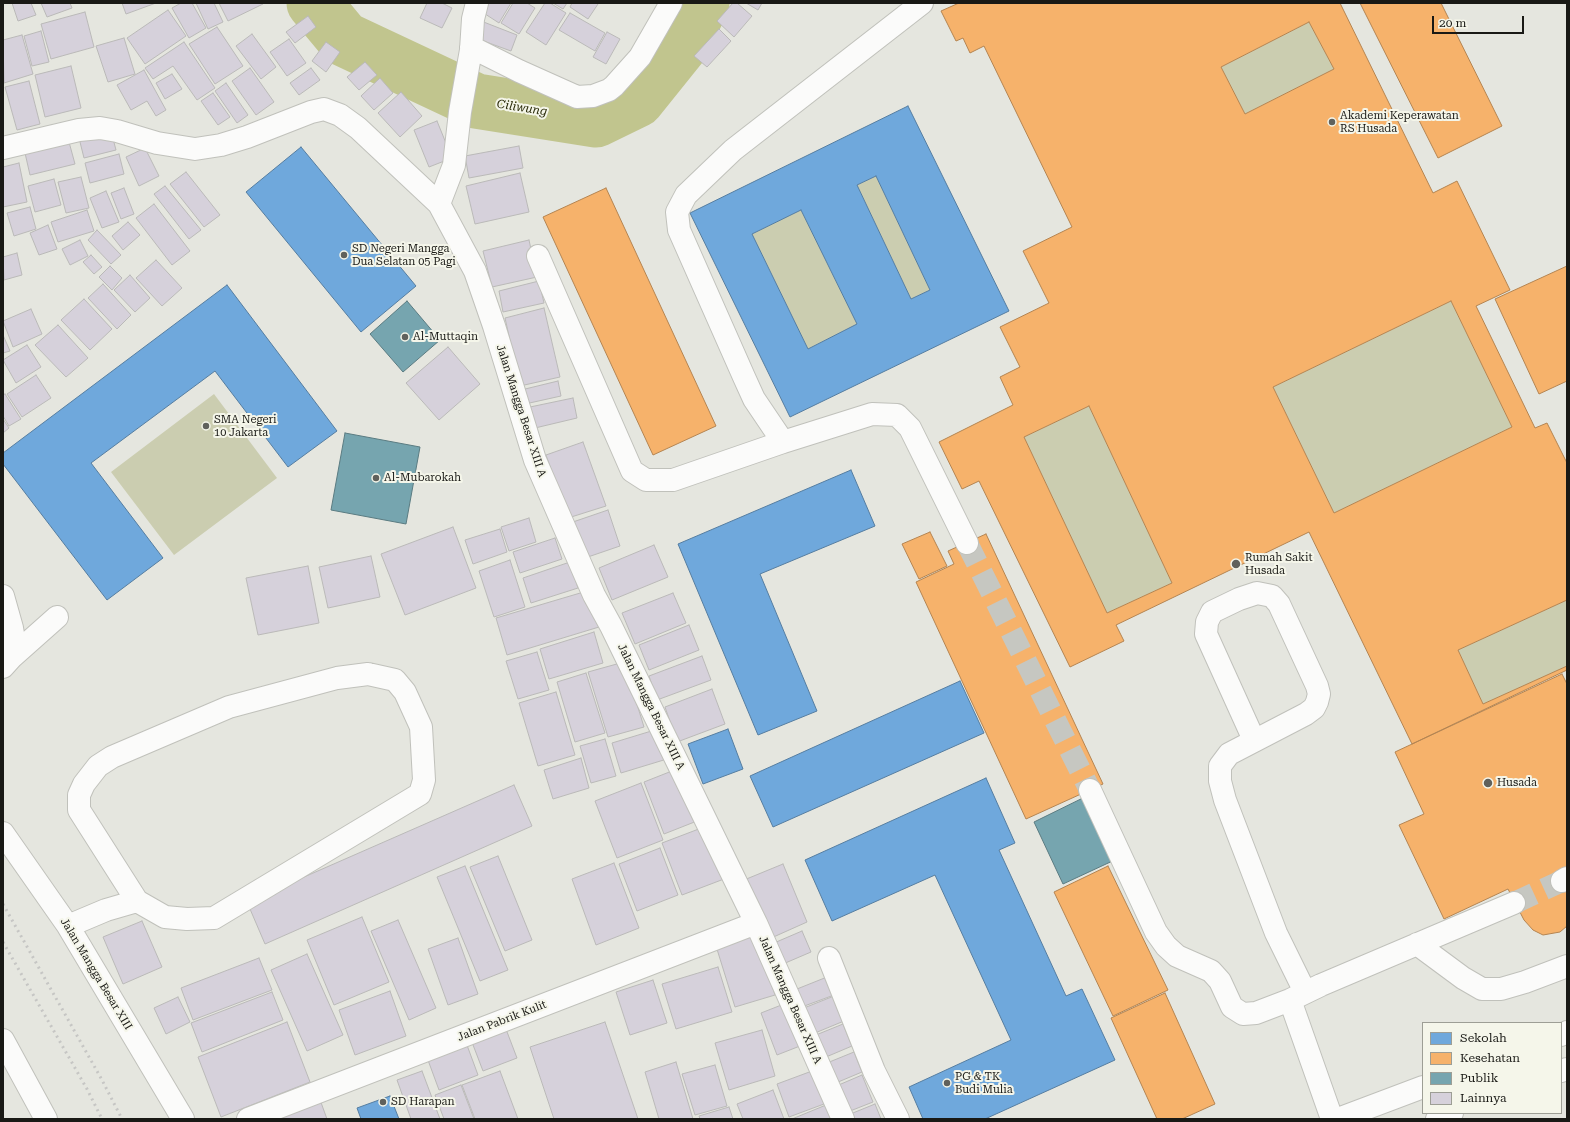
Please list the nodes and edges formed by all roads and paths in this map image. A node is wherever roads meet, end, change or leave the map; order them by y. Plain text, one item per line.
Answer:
1 (477, 3) edge
2 (671, 3) edge
3 (922, 3) edge
4 (471, 49) junction
5 (3, 148) edge
6 (439, 204) junction
7 (538, 256) dead end
8 (783, 442) junction
9 (967, 543) tunnel mouth
10 (3, 596) edge
11 (57, 617) dead end
12 (8, 662) edge
13 (1254, 740) junction
14 (1090, 790) tunnel mouth
15 (3, 834) edge
16 (137, 901) junction
17 (1514, 902) tunnel mouth
18 (756, 923) junction
19 (68, 926) junction
20 (1417, 944) junction
21 (829, 958) dead end
22 (1567, 966) edge
23 (1298, 996) junction
24 (3, 1040) edge
25 (1422, 1087) edge
26 (1450, 1114) edge
27 (46, 1119) edge
28 (183, 1119) edge
29 (248, 1119) edge
30 (843, 1119) edge
31 (898, 1119) edge
32 (1332, 1119) edge
33 (1338, 1119) edge
34 (1437, 1119) edge

1 - 4 street
2 - 4 street
3 - 8 street
4 - 6 street
5 - 6 street, Jalan Mangga Besar XIII A
6 - 18 street, Jalan Mangga Besar XIII A
7 - 8 street
8 - 9 street
10 - 12 street
11 - 12 street
13 - 13 street
13 - 23 street
14 - 23 street
15 - 19 street, Jalan Mangga Besar XIII
16 - 16 street
16 - 19 street
17 - 20 street
18 - 29 street, Jalan Pabrik Kulit
18 - 30 street, Jalan Mangga Besar XIII A
19 - 28 street, Jalan Mangga Besar XIII
20 - 22 street
20 - 23 street
21 - 31 street
23 - 32 street
24 - 27 street
25 - 33 street
26 - 34 street

